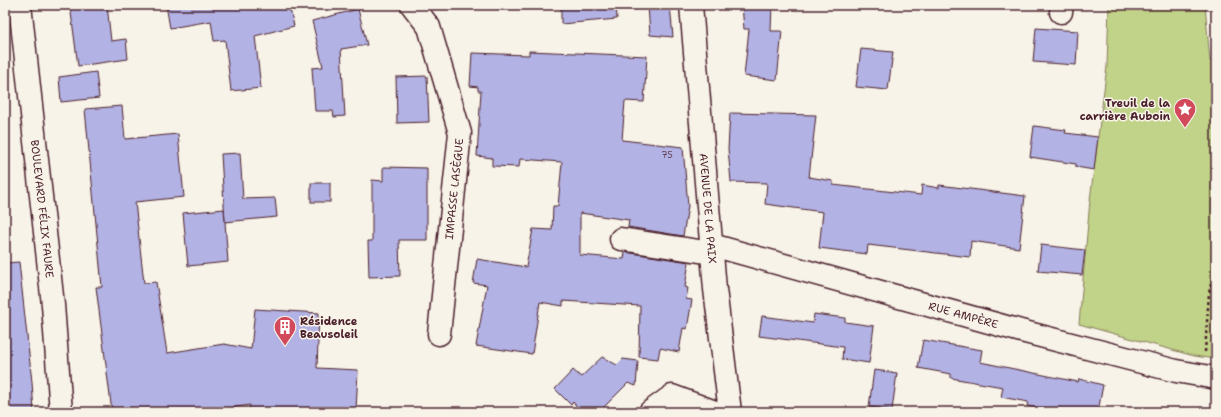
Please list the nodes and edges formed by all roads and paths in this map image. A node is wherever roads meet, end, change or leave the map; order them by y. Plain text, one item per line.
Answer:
1 (20, 5) edge
2 (412, 5) edge
3 (692, 5) edge
4 (621, 238) dead end
5 (712, 249) junction
6 (1216, 262) edge
7 (440, 334) dead end
8 (1209, 377) edge
9 (61, 412) edge
10 (650, 412) edge
11 (715, 412) edge
12 (730, 412) edge

1 - 9 street, BOULEVARD FÉLIX FAURE
2 - 7 street, IMPASSE LASÈGUE
3 - 5 street, AVENUE DE LA PAIX
4 - 5 street, RUE AMPÈRE
5 - 8 street, RUE AMPÈRE
5 - 12 street, AVENUE DE LA PAIX
6 - 8 path
10 - 11 street

